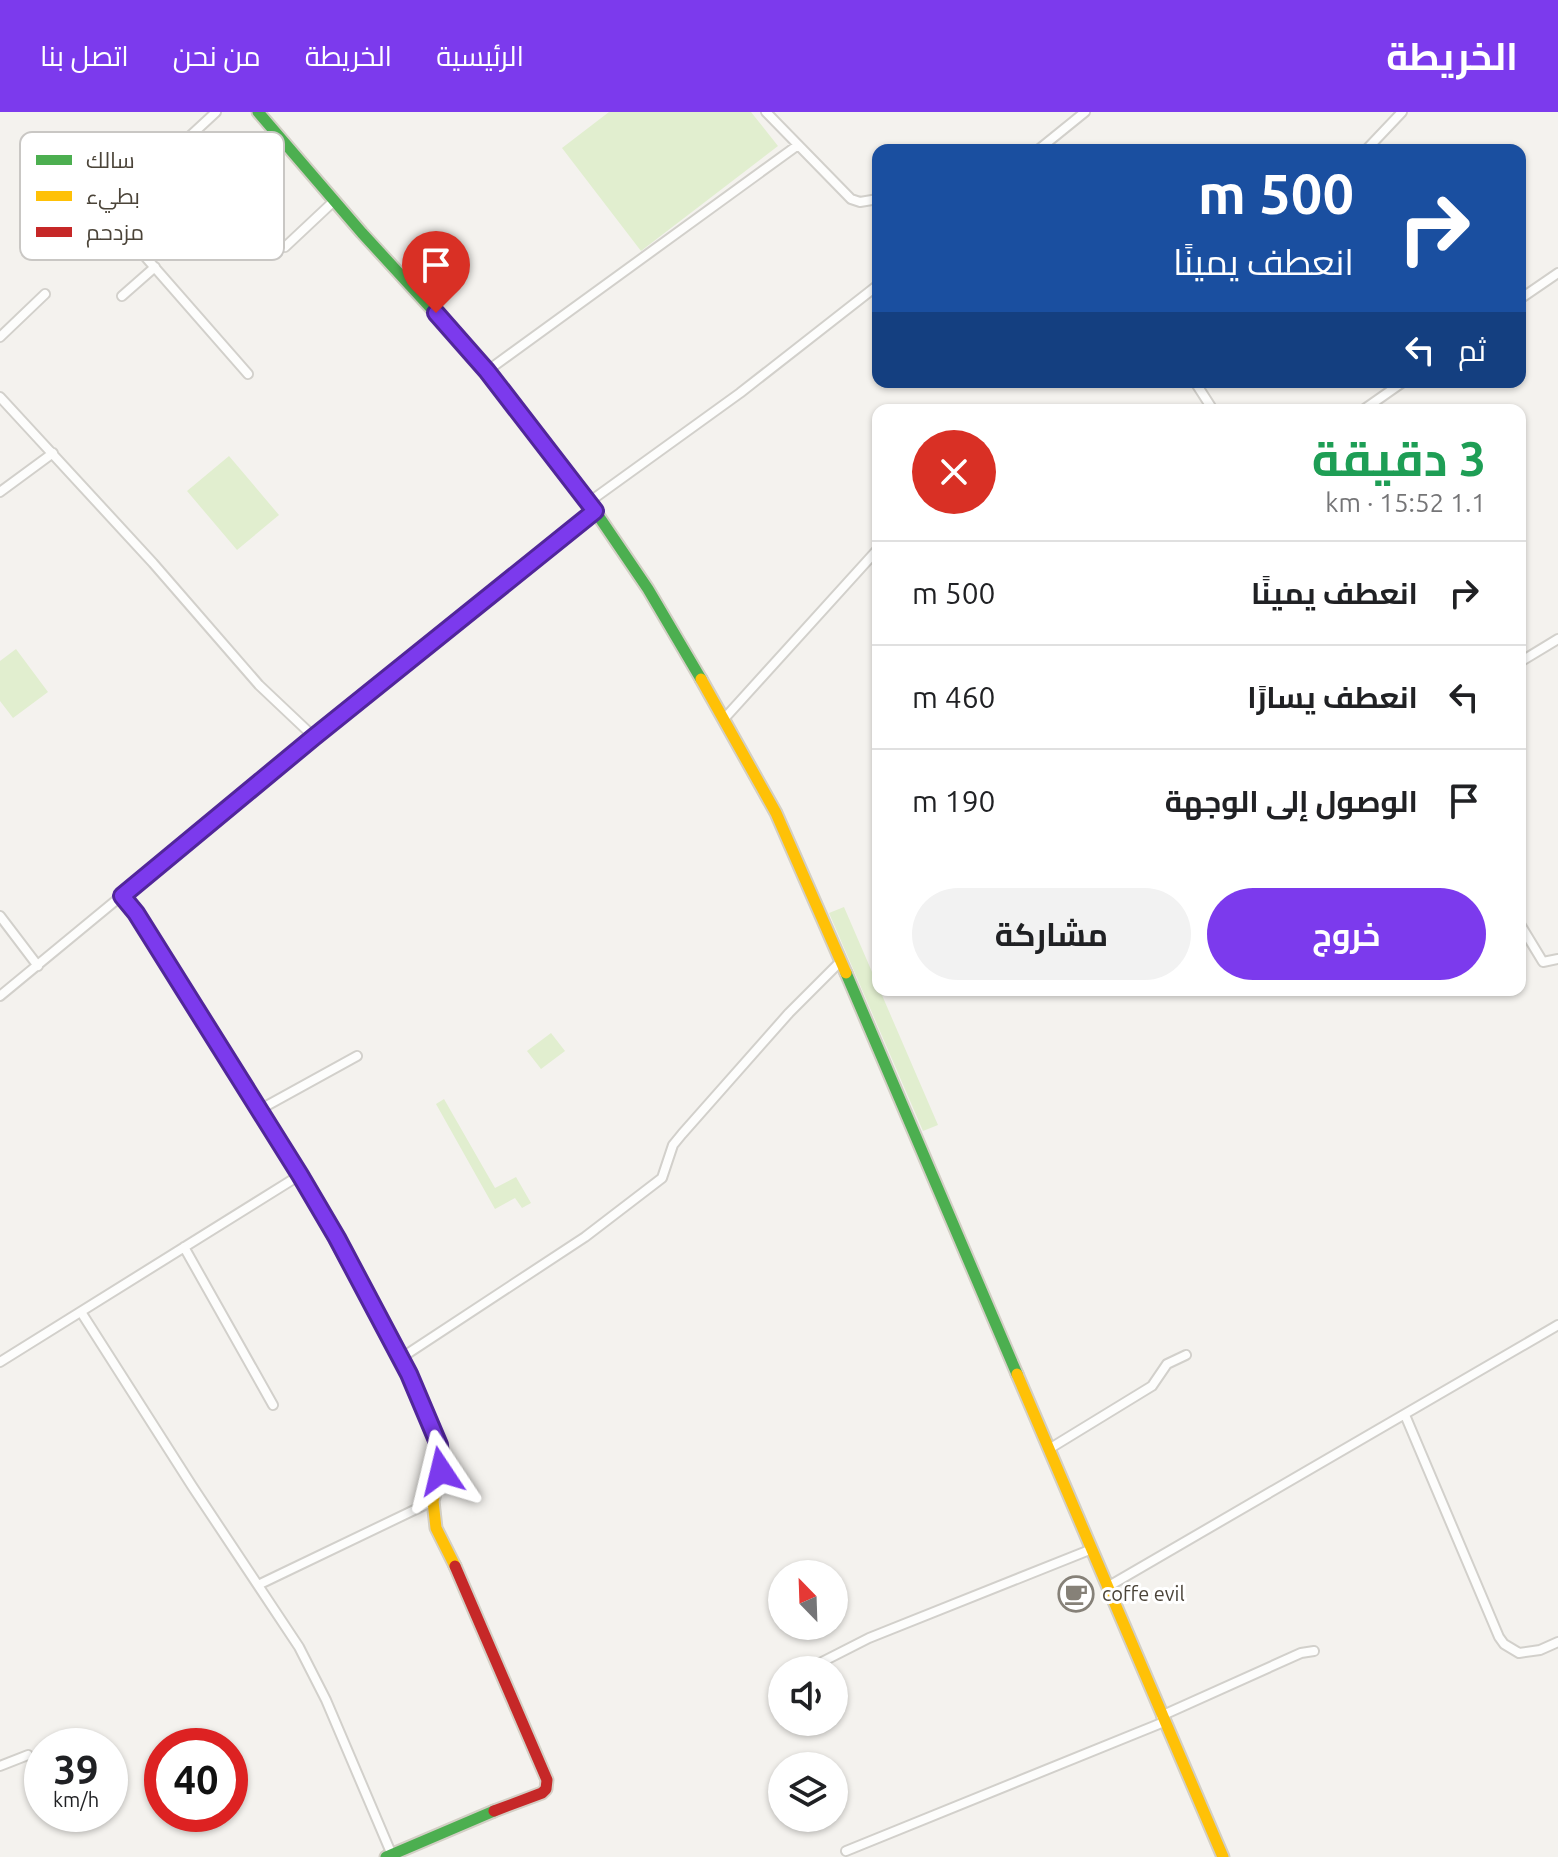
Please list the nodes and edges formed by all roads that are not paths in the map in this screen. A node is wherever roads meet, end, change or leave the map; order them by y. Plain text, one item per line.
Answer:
1 (216, 112) edge
2 (258, 112) edge
3 (766, 112) edge
4 (1085, 112) edge
5 (1402, 112) edge
6 (194, 132) edge
7 (275, 132) edge
8 (284, 142) edge
9 (1045, 144) edge
10 (1372, 144) edge
11 (798, 145) junction
12 (872, 200) edge
13 (334, 201) junction
14 (285, 247) dead end
15 (149, 260) edge
16 (155, 267) junction
17 (1558, 273) edge
18 (872, 290) edge
19 (45, 294) dead end
20 (1526, 295) edge
21 (122, 296) dead end
22 (0, 337) edge
23 (487, 371) junction
24 (248, 374) dead end
25 (1394, 388) edge
26 (0, 397) edge
27 (1372, 404) edge
28 (53, 453) junction
29 (0, 492) edge
30 (592, 507) junction
31 (872, 556) edge
32 (1558, 639) edge
33 (1526, 658) edge
34 (723, 720) junction
35 (314, 737) junction
36 (122, 896) junction
37 (0, 916) edge
38 (1526, 934) edge
39 (1558, 959) edge
40 (840, 962) junction
41 (38, 966) junction
42 (0, 996) edge
43 (357, 1056) dead end
44 (259, 1110) junction
45 (300, 1175) junction
46 (184, 1247) junction
47 (81, 1312) junction
48 (1558, 1325) edge
49 (1186, 1355) dead end
50 (401, 1358) junction
51 (0, 1362) edge
52 (273, 1405) dead end
53 (1405, 1415) junction
54 (1049, 1449) junction
55 (433, 1501) junction
56 (1092, 1549) junction
57 (258, 1585) junction
58 (1109, 1586) junction
59 (1558, 1642) edge
60 (1314, 1651) dead end
61 (834, 1656) edge
62 (1163, 1719) junction
63 (24, 1757) edge
64 (0, 1766) edge
65 (846, 1851) dead end
66 (389, 1856) edge
67 (1223, 1857) edge

1 - 6 street
2 - 7 street
3 - 11 street
4 - 9 street
5 - 10 street
8 - 13 street
11 - 12 street
11 - 23 street
13 - 14 street
13 - 23 street
15 - 16 street
16 - 21 street
16 - 24 street
17 - 20 street
18 - 30 street
19 - 22 street
23 - 30 street
25 - 27 street
26 - 28 street
28 - 29 street
28 - 35 street
30 - 34 street
30 - 35 street
31 - 34 street
32 - 33 street
34 - 40 street
35 - 36 street
36 - 41 street
36 - 44 street
37 - 41 street
38 - 39 street
40 - 50 street
40 - 54 street
41 - 42 street
43 - 44 street
44 - 45 street
45 - 46 street
45 - 50 street
46 - 47 street
46 - 52 street
47 - 51 street
47 - 57 street
48 - 53 street
49 - 54 street
50 - 55 street
53 - 58 street
53 - 59 street
54 - 56 street
55 - 57 street
55 - 66 street
56 - 58 street
56 - 61 street
57 - 66 street
58 - 62 street
60 - 62 street
62 - 65 street
62 - 67 street
63 - 64 street

